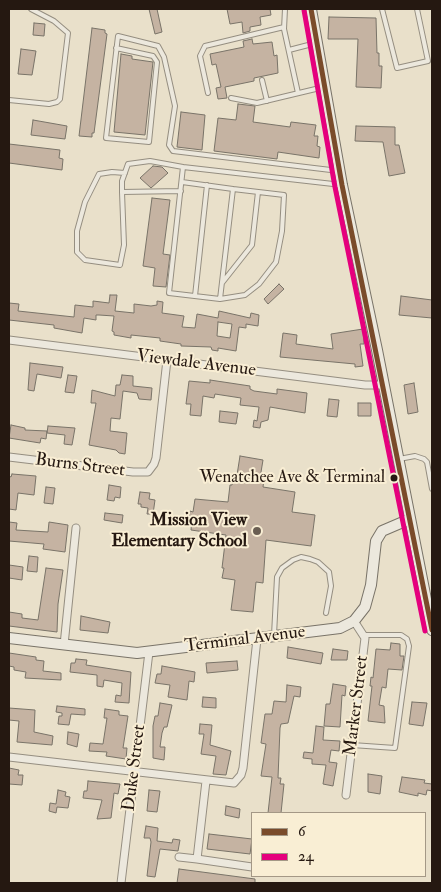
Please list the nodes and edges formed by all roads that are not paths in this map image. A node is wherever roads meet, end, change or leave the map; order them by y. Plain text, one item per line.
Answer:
1 (31, 9) edge
2 (285, 9) edge
3 (311, 9) edge
4 (382, 9) edge
5 (417, 9) edge
6 (284, 27) junction
7 (317, 43) junction
8 (116, 48) junction
9 (288, 50) junction
10 (262, 80) dead end
11 (324, 87) junction
12 (208, 92) dead end
13 (298, 93) junction
14 (231, 98) dead end
15 (9, 100) edge
16 (267, 101) junction
17 (183, 168) junction
18 (339, 171) junction
19 (125, 173) junction
20 (182, 182) junction
21 (342, 185) junction
22 (207, 186) junction
23 (233, 189) junction
24 (122, 192) junction
25 (181, 192) junction
26 (258, 192) junction
27 (222, 283) junction
28 (194, 296) junction
29 (220, 299) junction
30 (9, 340) edge
31 (167, 360) junction
32 (383, 384) junction
33 (9, 457) edge
34 (399, 459) junction
35 (432, 489) edge
36 (410, 519) junction
37 (76, 528) dead end
38 (326, 612) dead end
39 (354, 621) junction
40 (432, 630) edge
41 (364, 635) junction
42 (274, 637) junction
43 (9, 638) edge
44 (257, 640) junction
45 (64, 644) junction
46 (149, 652) junction
47 (352, 745) junction
48 (9, 757) edge
49 (135, 772) junction
50 (206, 782) junction
51 (346, 794) dead end
52 (179, 857) dead end
53 (197, 858) junction
54 (251, 868) edge
55 (121, 883) edge

1 - 15 lane
2 - 6 lane
3 - 7 main road
4 - 5 lane
6 - 9 lane
6 - 12 lane
7 - 9 lane
7 - 11 main road
8 - 8 lane
8 - 18 lane
9 - 13 lane
10 - 16 lane
11 - 13 lane
11 - 18 main road
13 - 16 lane
14 - 16 lane
17 - 19 lane
17 - 20 lane
17 - 21 lane
18 - 21 main road
19 - 24 lane
19 - 24 lane
20 - 22 lane
20 - 25 lane
21 - 32 main road
22 - 23 lane
22 - 28 lane
23 - 26 lane
23 - 27 lane
24 - 25 lane
25 - 28 lane
26 - 27 lane
26 - 29 lane
27 - 29 lane
28 - 29 lane
30 - 31 street, Viewdale Avenue
31 - 32 street, Viewdale Avenue
31 - 33 street, Burns Street
32 - 34 main road
34 - 35 lane
34 - 36 main road
36 - 39 main road
36 - 40 main road
37 - 45 street
38 - 42 lane
39 - 41 street, Marker Street
39 - 42 main road, Terminal Avenue
41 - 47 street, Marker Street
41 - 47 lane
42 - 44 main road, Terminal Avenue
43 - 45 main road, Terminal Avenue
44 - 46 main road, Terminal Avenue
44 - 50 street
45 - 46 main road, Terminal Avenue
46 - 49 street, Duke Street
47 - 51 street, Marker Street
48 - 49 street
49 - 50 street
49 - 55 street, Duke Street
50 - 53 street
52 - 53 street
53 - 54 street

